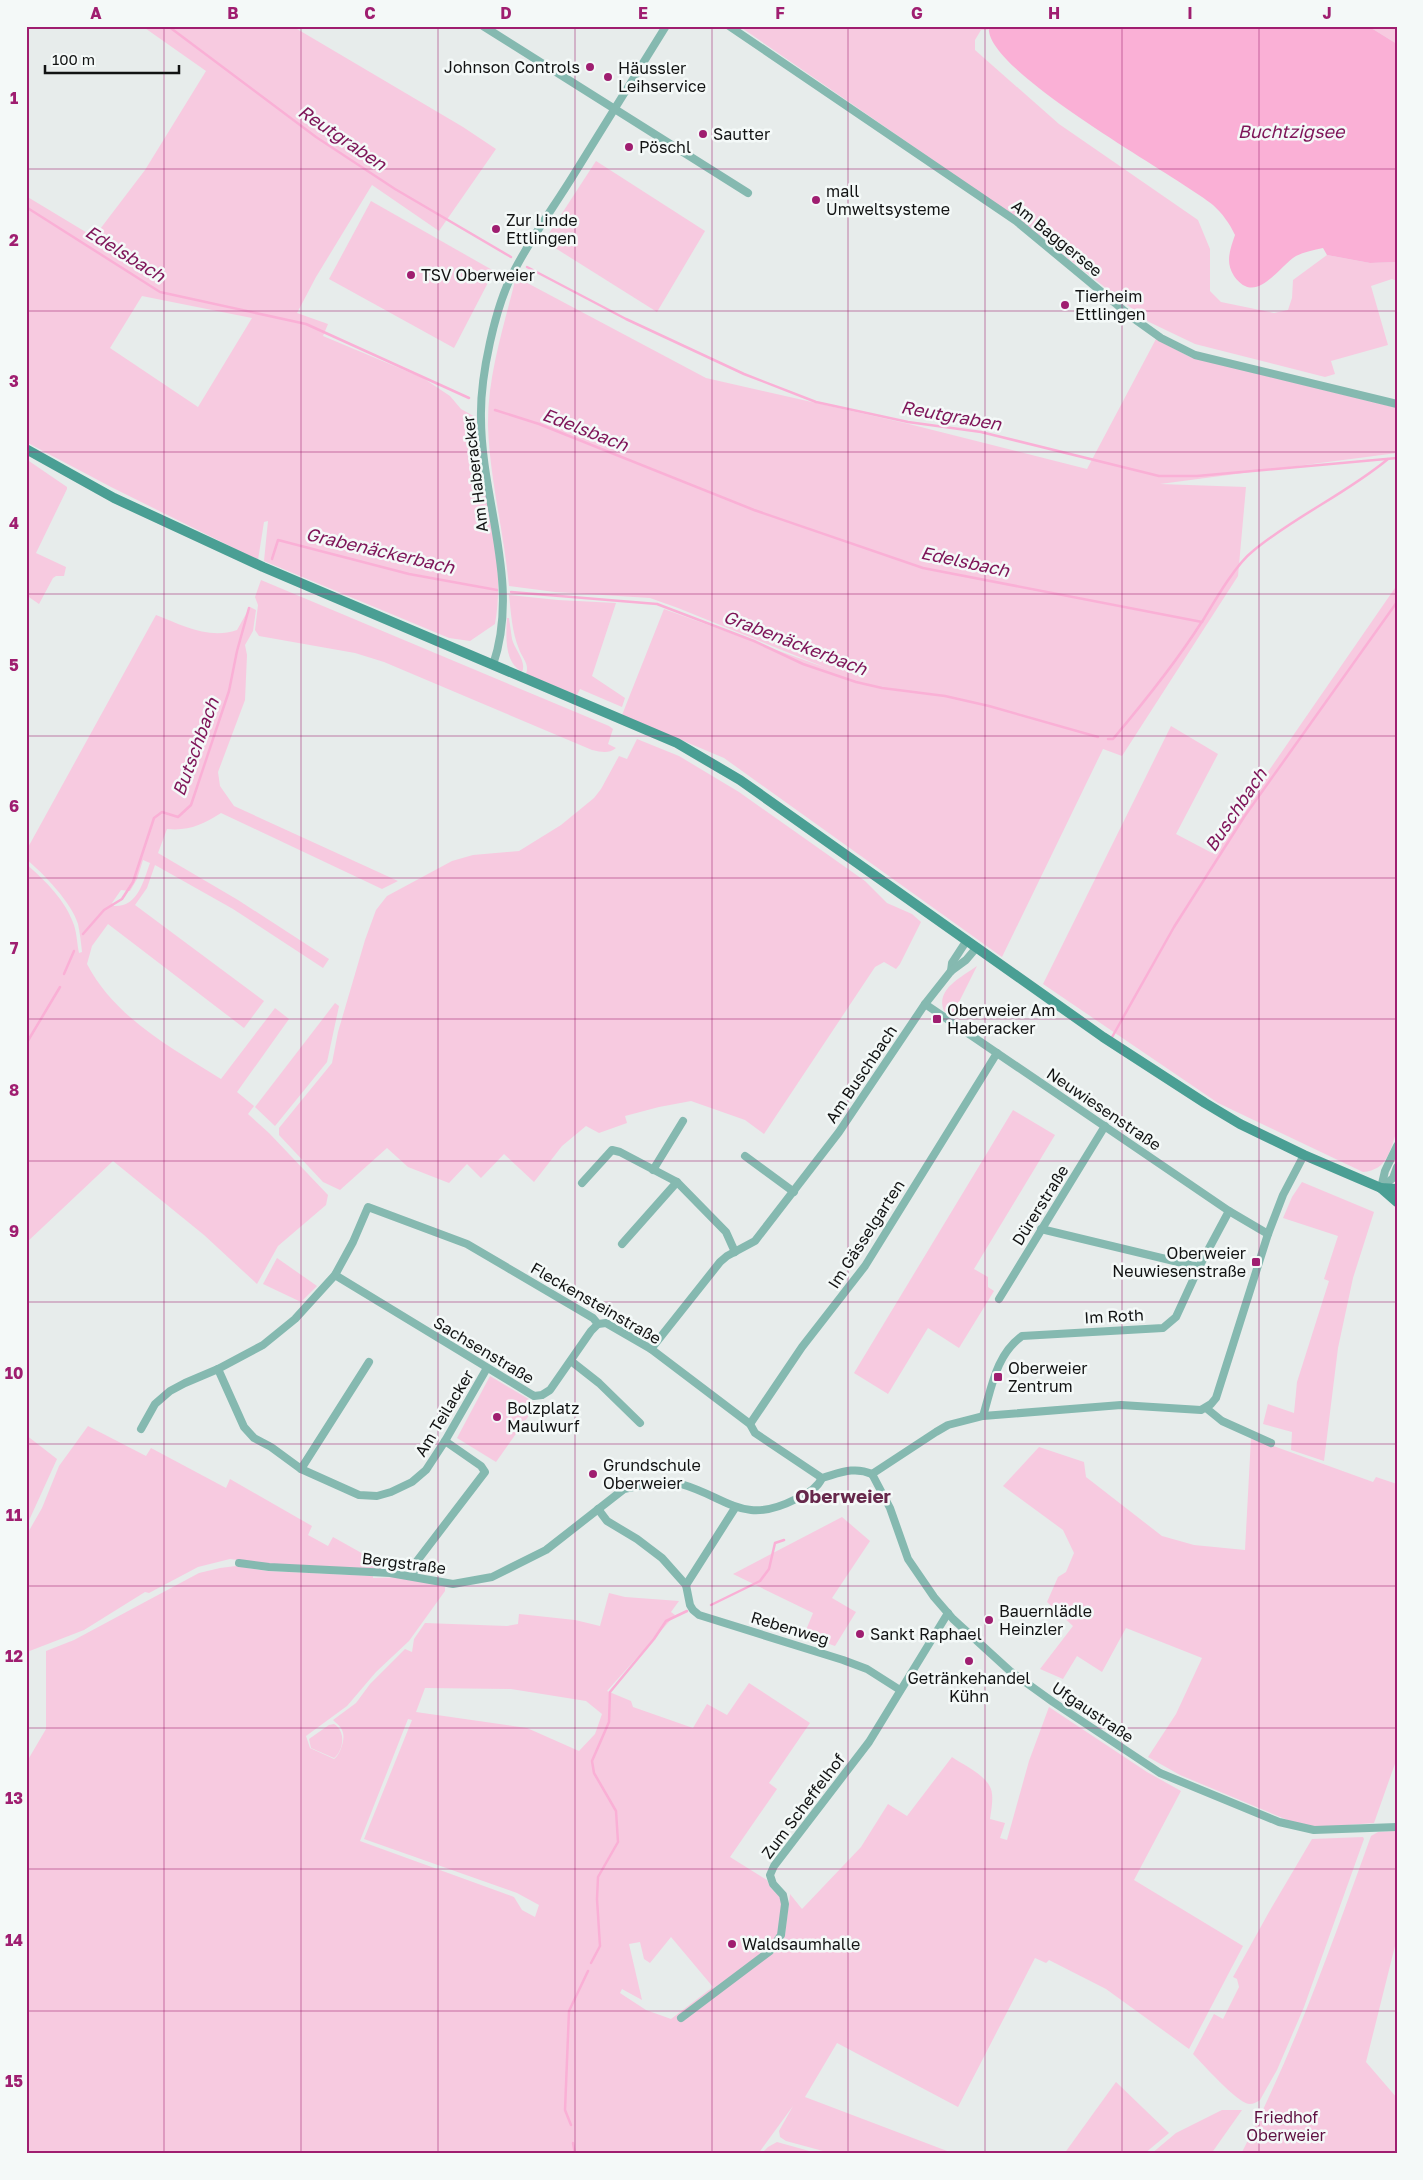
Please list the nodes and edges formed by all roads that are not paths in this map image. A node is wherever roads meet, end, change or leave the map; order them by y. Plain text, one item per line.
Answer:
1 (483, 26) edge
2 (666, 26) edge
3 (728, 26) edge
4 (615, 109) junction
5 (748, 193) dead end
6 (1397, 404) edge
7 (26, 449) edge
8 (493, 664) junction
9 (967, 940) junction
10 (977, 947) junction
11 (951, 971) junction
12 (925, 1004) junction
13 (997, 1053) junction
14 (683, 1121) dead end
15 (1105, 1126) junction
16 (1397, 1146) edge
17 (1304, 1155) junction
18 (745, 1156) dead end
19 (1397, 1167) edge
20 (653, 1170) junction
21 (677, 1182) junction
22 (582, 1183) dead end
23 (1381, 1188) junction
24 (1397, 1189) edge
25 (794, 1192) junction
26 (1397, 1202) edge
27 (1229, 1211) junction
28 (1040, 1229) junction
29 (1268, 1234) junction
30 (622, 1244) dead end
31 (735, 1252) junction
32 (1199, 1267) junction
33 (335, 1275) junction
34 (999, 1299) dead end
35 (598, 1324) junction
36 (650, 1349) junction
37 (571, 1361) junction
38 (369, 1362) dead end
39 (487, 1368) junction
40 (218, 1370) junction
41 (1206, 1408) junction
42 (983, 1416) junction
43 (640, 1423) dead end
44 (750, 1424) junction
45 (141, 1429) dead end
46 (445, 1441) junction
47 (1271, 1443) dead end
48 (301, 1469) junction
49 (872, 1474) junction
50 (822, 1478) junction
51 (735, 1508) junction
52 (598, 1509) junction
53 (239, 1563) dead end
54 (412, 1575) junction
55 (686, 1585) junction
56 (948, 1613) junction
57 (900, 1690) junction
58 (1397, 1827) edge
59 (681, 2018) dead end

1 - 4 street
2 - 4 street, Am Haberacker
3 - 6 street, Am Baggersee
4 - 5 street
4 - 8 street, Am Haberacker
7 - 8 main road
8 - 9 main road
9 - 10 main road
9 - 11 street, Am Buschbach
10 - 11 street, Am Buschbach
10 - 17 main road
11 - 12 street, Am Buschbach
12 - 13 street, Neuwiesenstraße
12 - 25 street, Am Buschbach
13 - 15 street, Neuwiesenstraße
13 - 44 street, Im Gässelgarten
14 - 20 street
15 - 27 street, Neuwiesenstraße
15 - 28 street, Dürerstraße
16 - 23 street
17 - 23 main road
17 - 29 street
18 - 25 street
19 - 23 street
20 - 21 street
20 - 22 street
21 - 30 street
21 - 31 street
23 - 24 main road
23 - 26 main road
25 - 31 street, Am Buschbach
27 - 29 street, Neuwiesenstraße
27 - 32 street, Im Roth
28 - 32 street
28 - 34 street, Dürerstraße
29 - 41 street
31 - 36 street, Am Buschbach
32 - 42 street, Im Roth
33 - 35 street, Fleckensteinstraße
33 - 39 street, Sachsenstraße
33 - 40 street
35 - 36 street, Fleckensteinstraße
35 - 37 street, Sachsenstraße
36 - 44 street, Fleckensteinstraße
37 - 39 street, Sachsenstraße
37 - 43 street
38 - 48 street
39 - 46 street, Am Teilacker
40 - 45 street
40 - 48 street, Am Teilacker
41 - 42 street
41 - 47 street
42 - 49 street
44 - 50 street, Fleckensteinstraße
46 - 48 street, Am Teilacker
46 - 54 street
49 - 50 street
49 - 56 street, Ufgaustraße
50 - 51 street, Bergstraße
51 - 52 street, Bergstraße
51 - 55 street
52 - 54 street, Bergstraße
52 - 55 street, Rebenweg
53 - 54 street, Bergstraße
55 - 57 street, Rebenweg
56 - 57 street, Zum Scheffelhof
56 - 58 street, Ufgaustraße
57 - 59 street, Zum Scheffelhof

